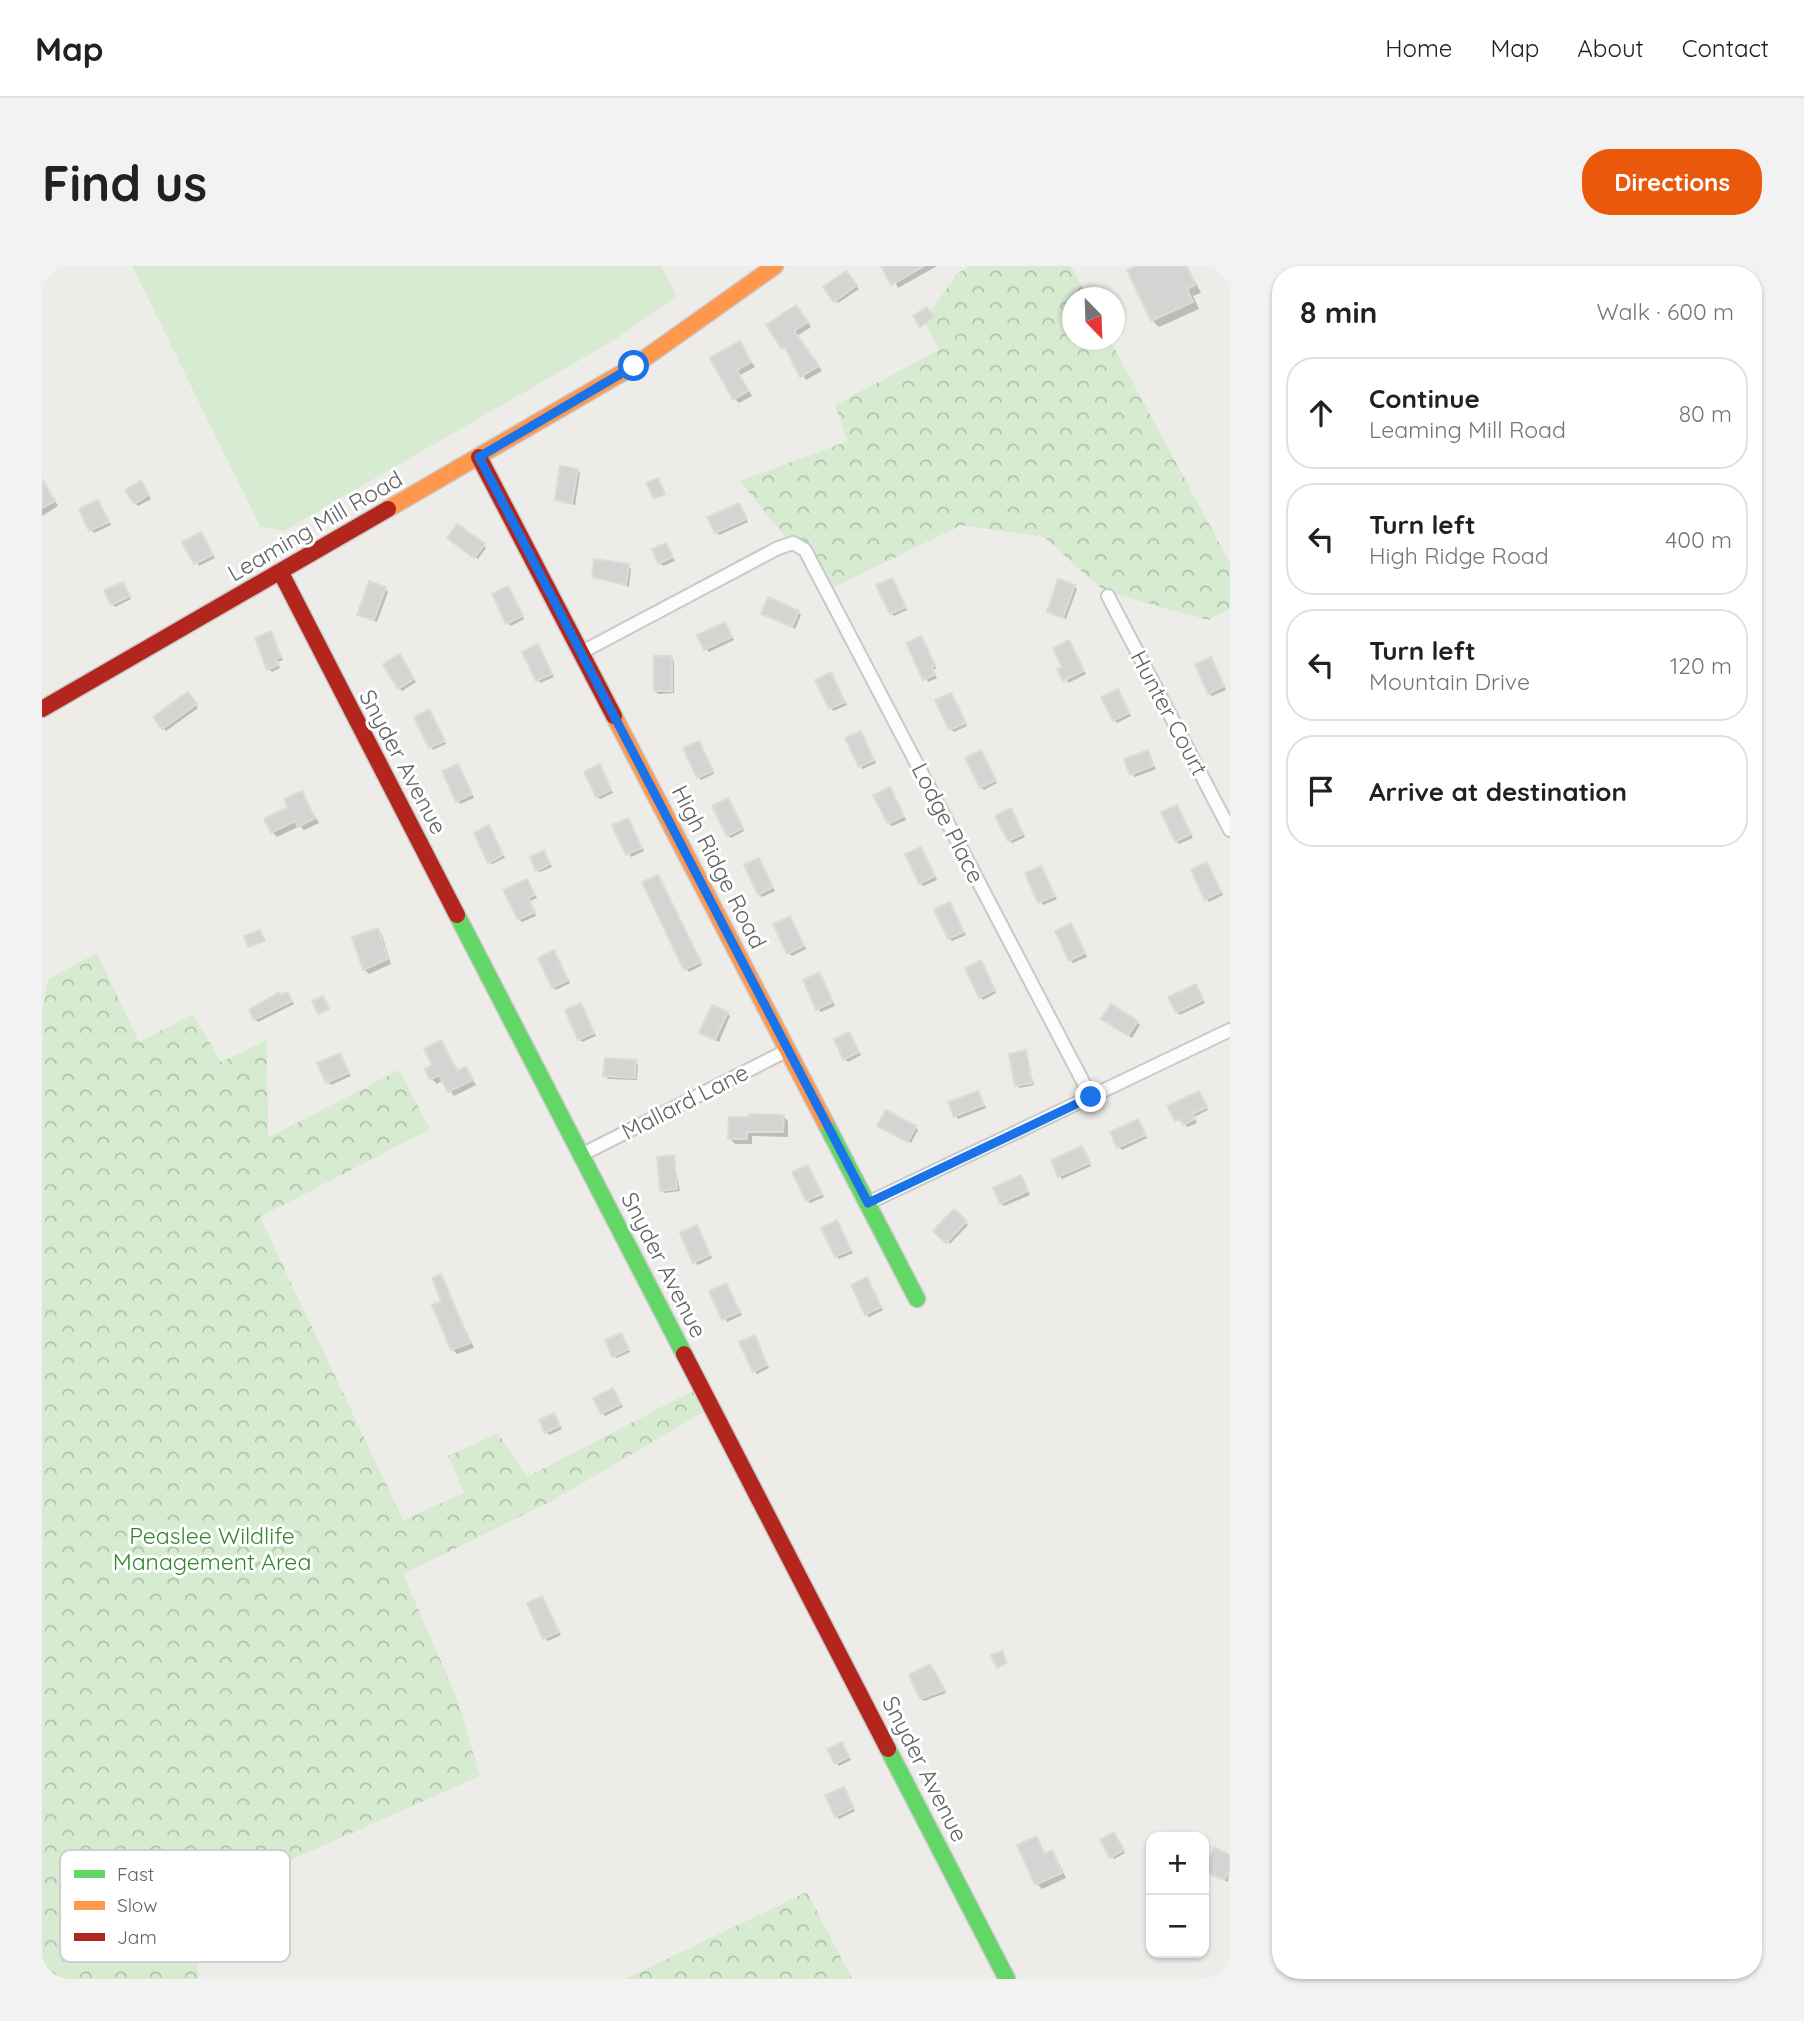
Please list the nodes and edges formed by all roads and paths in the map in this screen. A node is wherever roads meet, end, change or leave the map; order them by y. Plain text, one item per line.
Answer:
1 (775, 266) edge
2 (479, 457) junction
3 (281, 573) junction
4 (1108, 597) dead end
5 (582, 652) junction
6 (42, 709) edge
7 (1230, 830) edge
8 (1230, 1030) edge
9 (788, 1050) junction
10 (1091, 1097) junction
11 (581, 1155) junction
12 (868, 1203) junction
13 (917, 1299) dead end
14 (1007, 1979) edge

1 - 2 street, Leaming Mill Road
2 - 3 street, Leaming Mill Road
2 - 5 street, High Ridge Road
3 - 6 street, Leaming Mill Road
3 - 11 street, Snyder Avenue
4 - 7 street, Hunter Court
5 - 9 street, High Ridge Road
5 - 10 street, Lodge Place
8 - 10 street
9 - 11 street, Mallard Lane
9 - 12 street, High Ridge Road
10 - 12 street
11 - 14 street, Snyder Avenue
12 - 13 street, High Ridge Road

